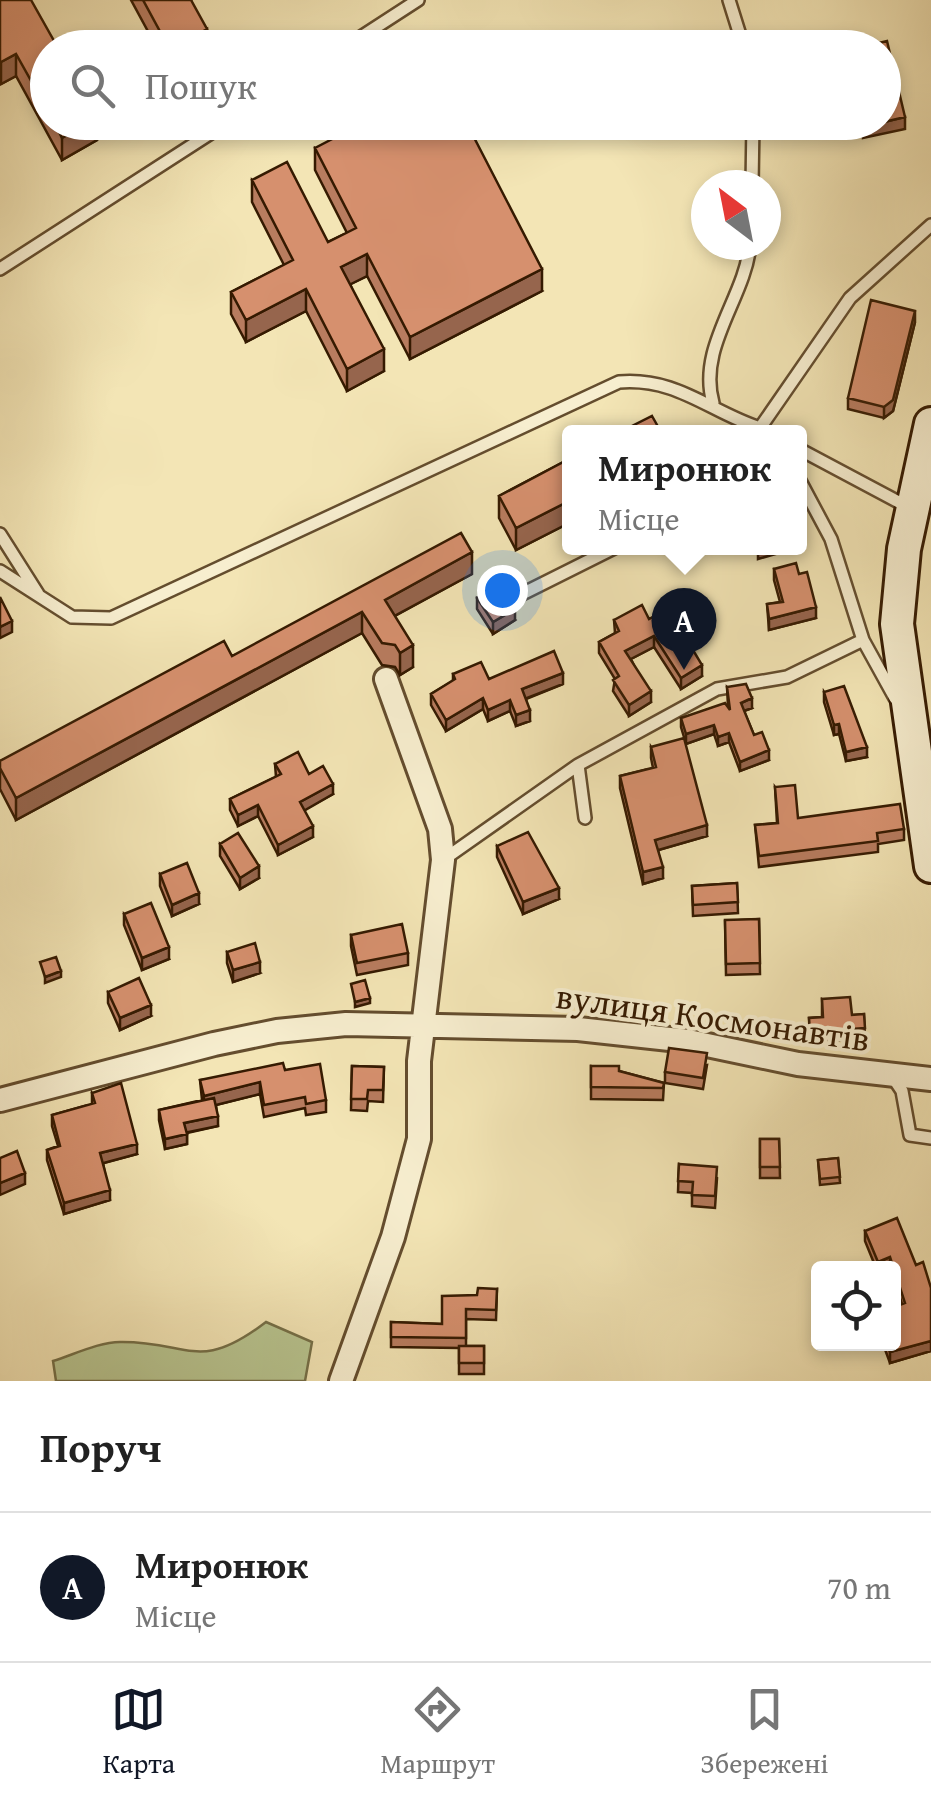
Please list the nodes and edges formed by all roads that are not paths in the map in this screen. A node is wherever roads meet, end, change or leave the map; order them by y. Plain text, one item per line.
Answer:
1 (418, 0) edge
2 (729, 0) edge
3 (372, 30) edge
4 (738, 30) edge
5 (200, 140) edge
6 (753, 140) edge
7 (752, 170) edge
8 (931, 225) edge
9 (748, 260) edge
10 (0, 269) edge
11 (713, 403) junction
12 (931, 424) edge
13 (747, 425) edge
14 (766, 425) edge
15 (807, 453) edge
16 (807, 495) edge
17 (922, 511) edge
18 (0, 534) edge
19 (600, 555) edge
20 (0, 571) edge
21 (518, 596) dead end
22 (40, 598) junction
23 (864, 640) junction
24 (386, 679) dead end
25 (908, 724) junction
26 (578, 765) junction
27 (585, 818) dead end
28 (443, 860) junction
29 (931, 864) edge
30 (426, 1027) junction
31 (892, 1076) junction
32 (931, 1079) edge
33 (0, 1100) edge
34 (931, 1138) edge
35 (341, 1381) edge

1 - 3 lane
2 - 4 lane
5 - 10 lane
6 - 7 lane
8 - 14 lane
9 - 11 lane
11 - 13 lane
11 - 22 lane
12 - 17 main road
15 - 17 lane
16 - 23 lane
17 - 25 main road
18 - 22 lane
19 - 21 lane
20 - 22 lane
23 - 25 lane
23 - 26 lane
24 - 28 street
25 - 29 main road
26 - 27 lane
26 - 28 lane
28 - 30 street
30 - 31 street, вулиця Космонавтів
30 - 33 street, вулиця Космонавтів
30 - 35 street
31 - 32 street, вулиця Космонавтів
31 - 34 lane

